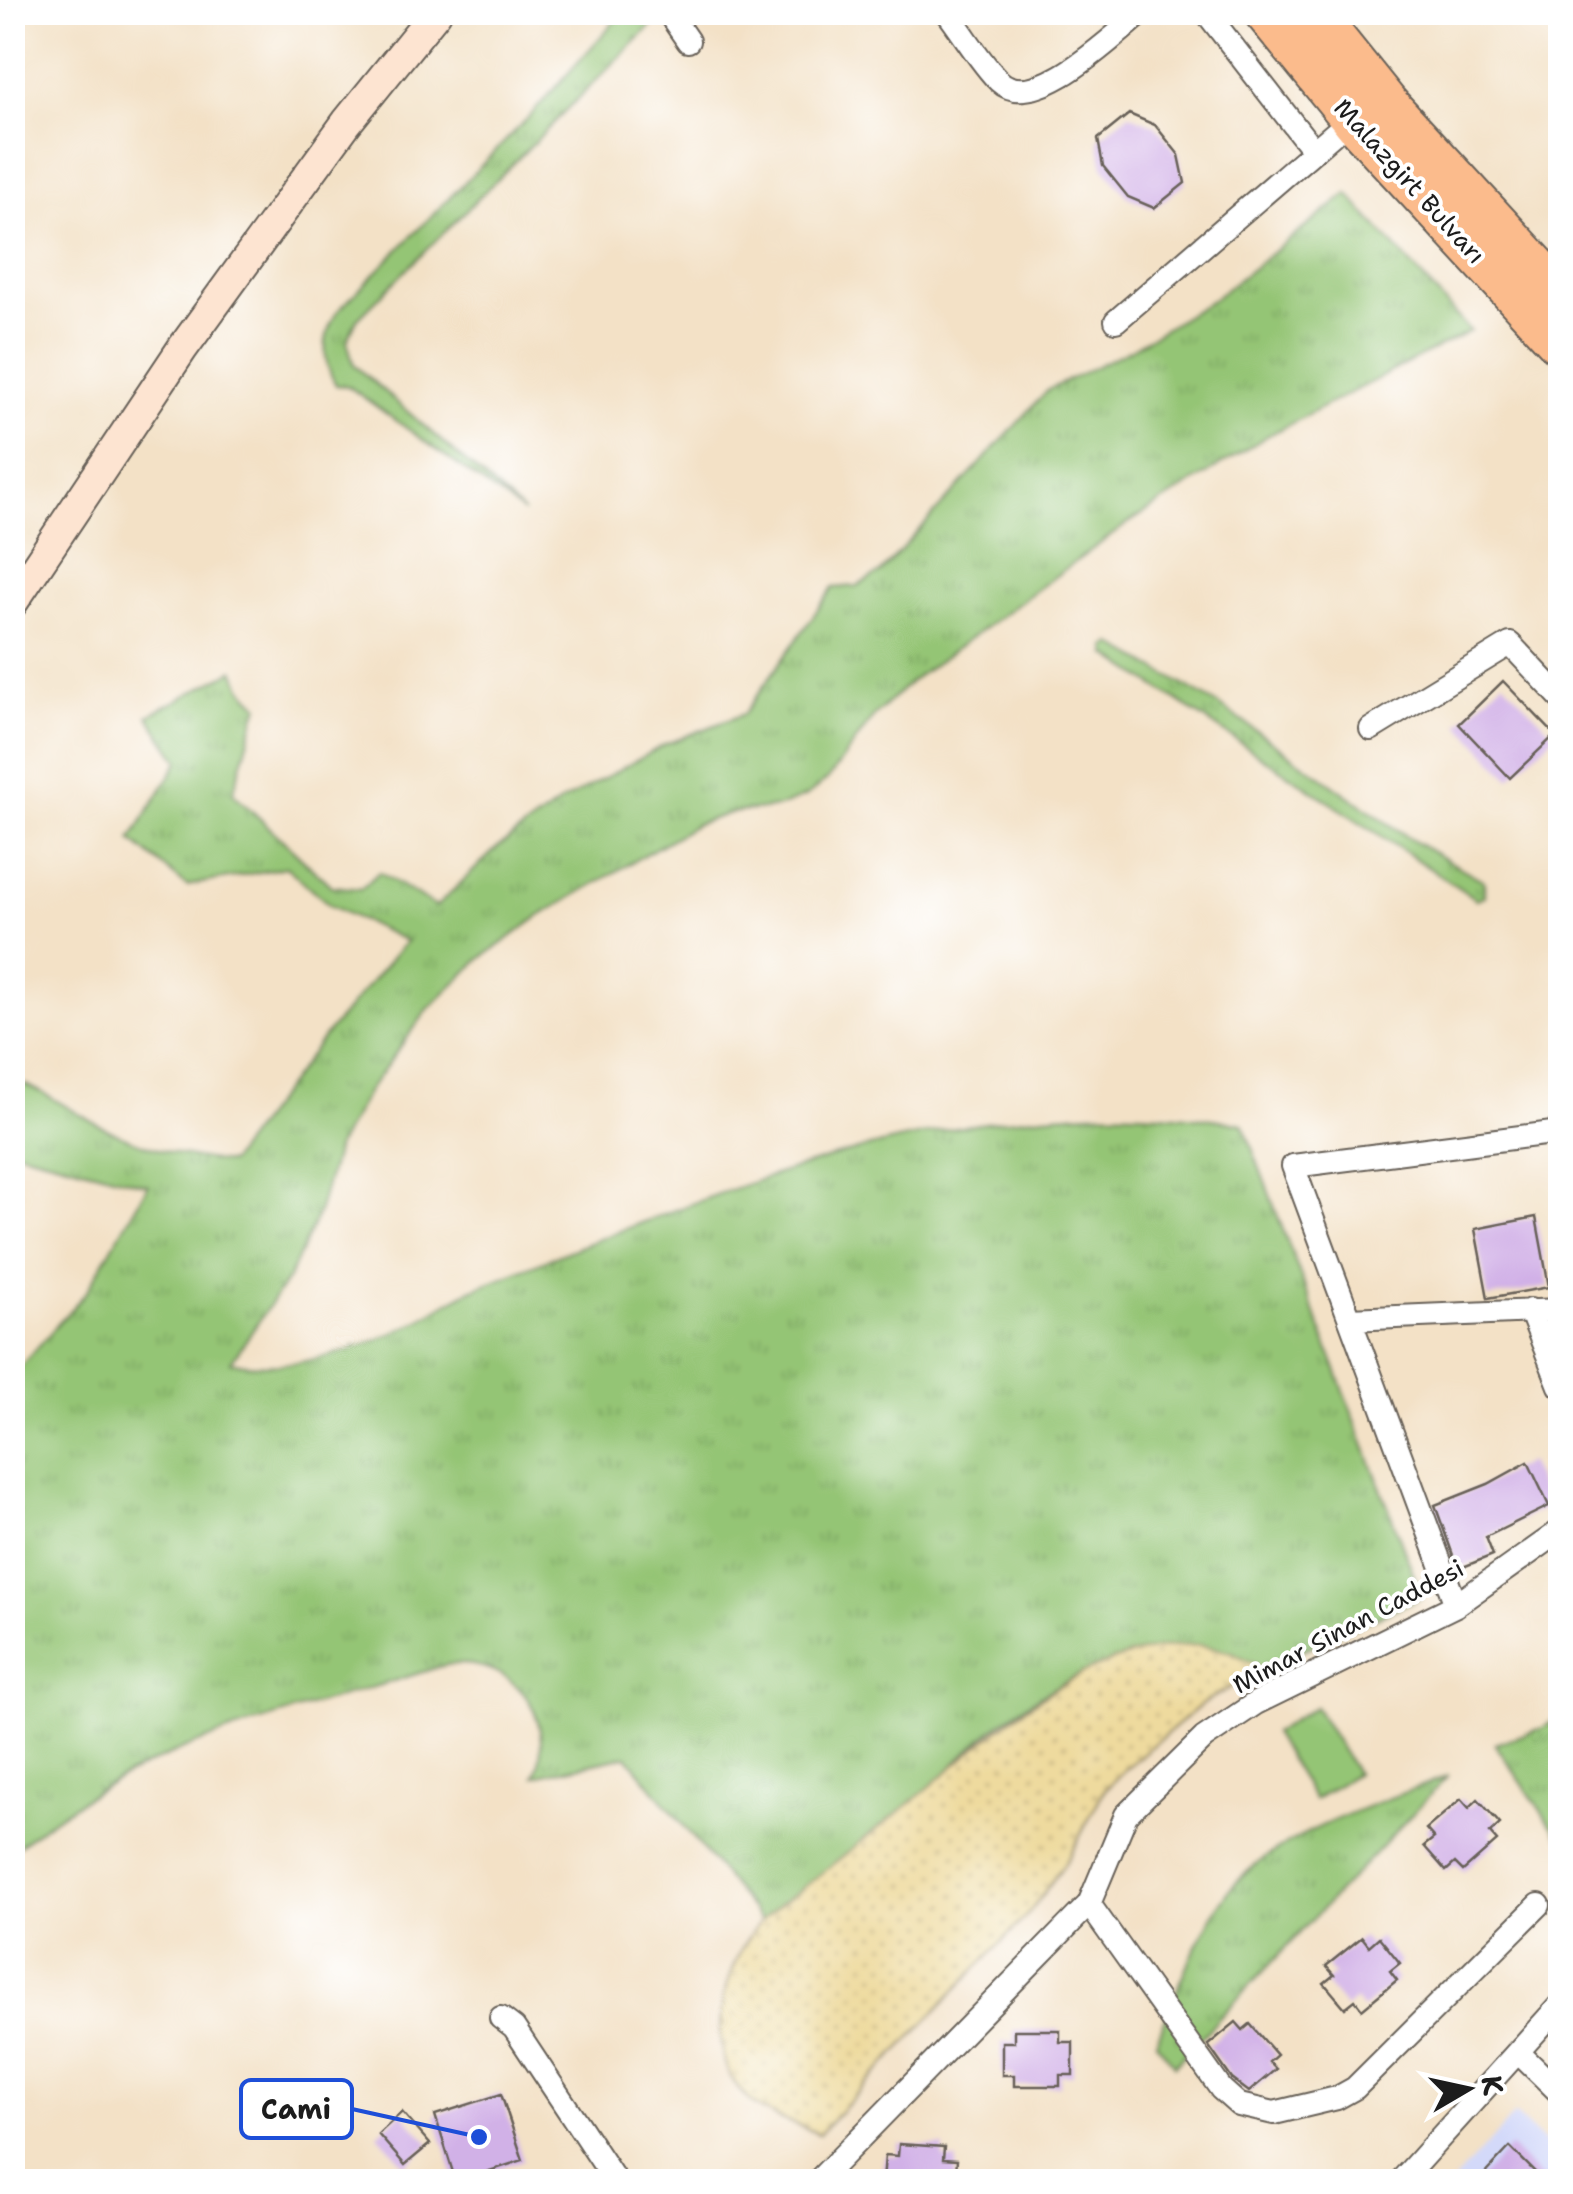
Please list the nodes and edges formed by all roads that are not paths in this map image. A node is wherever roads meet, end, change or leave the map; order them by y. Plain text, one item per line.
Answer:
1 (436, 12) edge
2 (668, 12) edge
3 (948, 12) edge
4 (1143, 12) edge
5 (1206, 12) edge
6 (1264, 12) edge
7 (1314, 12) edge
8 (688, 41) dead end
9 (1351, 119) junction
10 (1314, 151) junction
11 (1560, 291) edge
12 (1116, 321) dead end
13 (1560, 345) edge
14 (12, 603) edge
15 (1560, 697) edge
16 (1371, 729) dead end
17 (1560, 1132) edge
18 (1530, 1310) junction
19 (1560, 1310) edge
20 (1350, 1320) junction
21 (1560, 1386) edge
22 (1560, 1530) edge
23 (1456, 1605) junction
24 (1089, 1904) junction
25 (1539, 1904) dead end
26 (1560, 2005) edge
27 (501, 2018) dead end
28 (1518, 2052) junction
29 (1560, 2093) edge
30 (616, 2182) edge
31 (817, 2182) edge
32 (1400, 2182) edge

1 - 14 street
2 - 8 street
3 - 4 street
5 - 10 street
6 - 9 highway, Malazgirt Bulvarı
7 - 11 highway, Malazgirt Bulvarı
9 - 10 street
9 - 13 highway, Malazgirt Bulvarı
10 - 12 street
15 - 16 street
17 - 20 street
18 - 19 street
18 - 20 street
18 - 21 street
20 - 23 street
22 - 23 street, Mimar Sinan Caddesi
23 - 24 street, Mimar Sinan Caddesi
24 - 25 street
24 - 31 street, Mimar Sinan Caddesi
26 - 28 street
27 - 30 street
28 - 29 street
28 - 32 street

